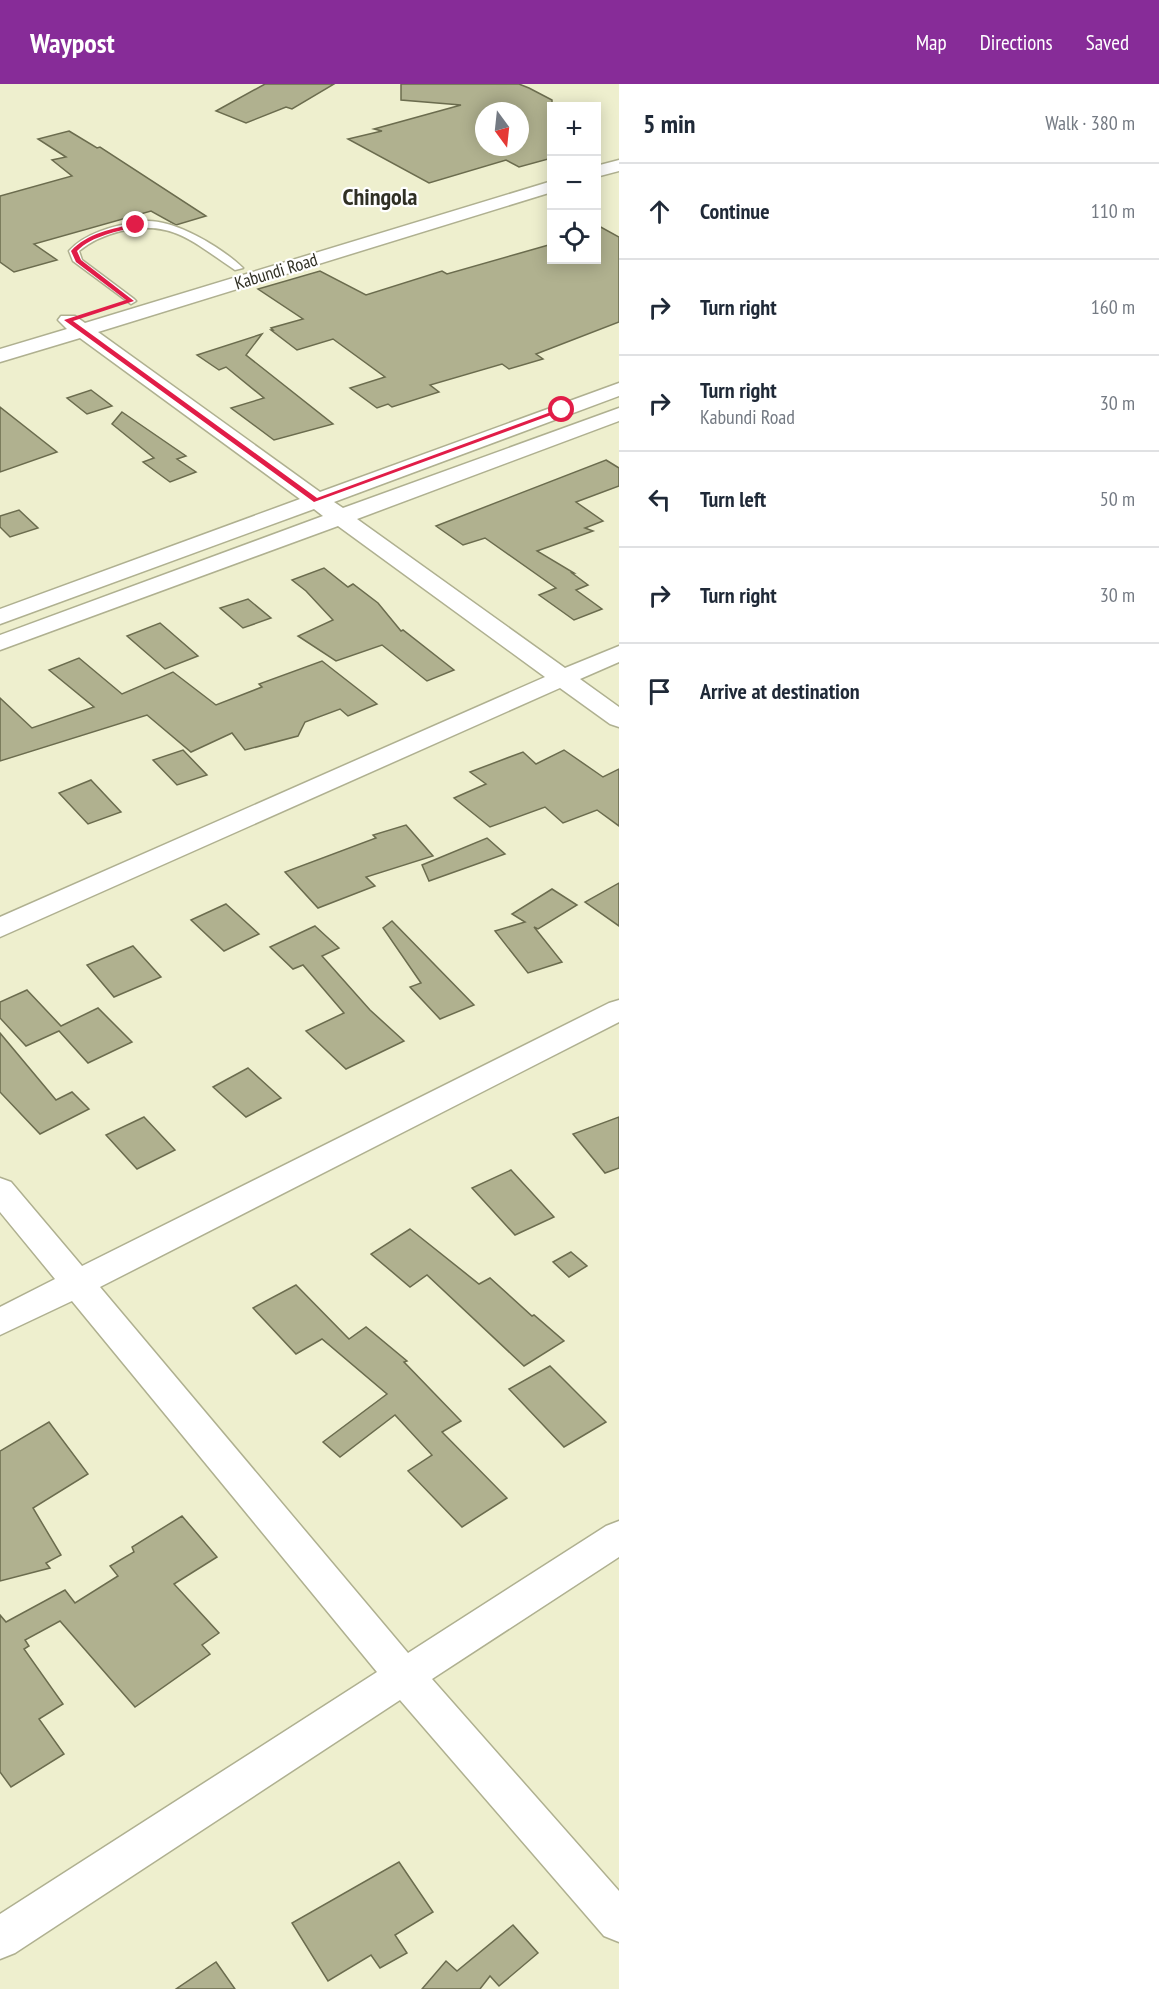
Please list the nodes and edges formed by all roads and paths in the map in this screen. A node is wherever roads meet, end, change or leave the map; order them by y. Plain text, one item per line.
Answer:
1 (619, 152) edge
2 (601, 158) edge
3 (619, 165) edge
4 (601, 171) edge
5 (547, 174) edge
6 (547, 187) edge
7 (306, 255) junction
8 (238, 268) junction
9 (131, 301) junction
10 (75, 326) junction
11 (0, 342) edge
12 (0, 356) edge
13 (619, 389) edge
14 (562, 410) junction
15 (619, 414) edge
16 (587, 426) junction
17 (317, 500) junction
18 (340, 517) junction
19 (2, 616) edge
20 (25, 634) junction
21 (0, 643) edge
22 (619, 653) edge
23 (561, 678) junction
24 (619, 718) edge
25 (0, 928) edge
26 (619, 1010) edge
27 (0, 1190) edge
28 (75, 1282) junction
29 (0, 1322) edge
30 (619, 1537) edge
31 (404, 1677) junction
32 (619, 1922) edge
33 (0, 1938) edge

1 - 2 street
3 - 4 street
5 - 7 street, Kabundi Road
6 - 7 street, Kabundi Road
7 - 8 street, Kabundi Road
7 - 10 street, Kabundi Road
8 - 9 street, Kabundi Road
8 - 9 lane
9 - 10 street, Kabundi Road
10 - 11 street, Kabundi Road
10 - 12 street, Kabundi Road
10 - 17 street
13 - 14 street
14 - 16 street
14 - 17 street
15 - 16 street
16 - 18 street
17 - 18 street
17 - 19 street
18 - 20 street
18 - 23 street
19 - 20 street
20 - 21 street
22 - 23 street
23 - 24 street
23 - 25 street
26 - 28 street
27 - 28 street
28 - 29 street
28 - 31 street
30 - 31 street
31 - 32 street
31 - 33 street

